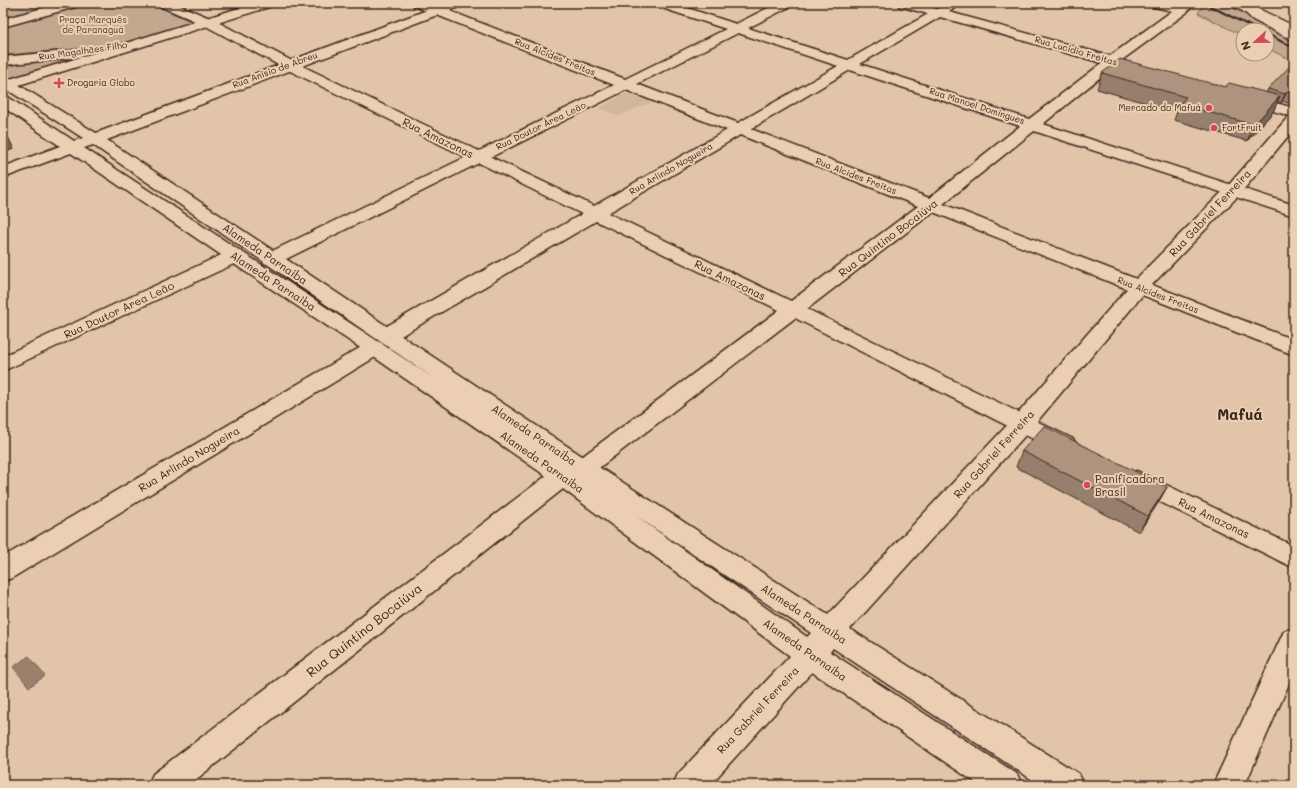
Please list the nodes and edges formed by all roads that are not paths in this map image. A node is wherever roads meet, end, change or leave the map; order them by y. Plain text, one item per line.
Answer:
1 (75, 3) edge
2 (164, 3) edge
3 (268, 3) edge
4 (418, 3) edge
5 (456, 3) edge
6 (660, 3) edge
7 (787, 3) edge
8 (903, 3) edge
9 (955, 3) edge
10 (1154, 3) edge
11 (1246, 5) edge
12 (1186, 6) edge
13 (437, 10) junction
14 (938, 12) junction
15 (1294, 21) edge
16 (208, 22) junction
17 (3, 23) edge
18 (738, 28) junction
19 (1294, 31) edge
20 (161, 37) junction
21 (1294, 37) edge
22 (3, 60) edge
23 (1112, 61) junction
24 (849, 64) junction
25 (289, 65) junction
26 (1134, 67) edge
27 (6, 82) edge
28 (625, 85) junction
29 (1233, 95) edge
30 (3, 100) edge
31 (1294, 113) edge
32 (1294, 119) edge
33 (1032, 124) junction
34 (739, 130) junction
35 (94, 138) junction
36 (73, 146) junction
37 (477, 157) junction
38 (3, 172) edge
39 (1233, 191) junction
40 (931, 206) junction
41 (1294, 211) edge
42 (592, 214) junction
43 (235, 256) junction
44 (271, 259) junction
45 (1139, 287) junction
46 (794, 310) junction
47 (381, 341) junction
48 (1294, 348) edge
49 (3, 364) edge
50 (1022, 424) junction
51 (1079, 452) edge
52 (573, 472) junction
53 (1122, 473) edge
54 (1294, 558) edge
55 (3, 570) edge
56 (830, 631) junction
57 (1294, 640) edge
58 (809, 654) junction
59 (164, 785) edge
60 (689, 785) edge
61 (1006, 785) edge
62 (1068, 785) edge
63 (1229, 785) edge

1 - 17 street
2 - 16 street, Rua Amazonas
3 - 16 street, Rua Magalhães Filho
4 - 13 street, Rua Alcides Freitas
5 - 13 street, Rua Anísio de Abreu
6 - 18 street, Rua Manoel Domingues
7 - 18 street, Rua Doutor Área Leão
8 - 14 street, Rua Lucidio Freitas
9 - 14 street, Rua Arlindo Nogueira
10 - 12 street
11 - 15 street
11 - 19 street
11 - 21 street
12 - 23 street, Rua Quintino Bocaiúva
13 - 25 street, Rua Anísio de Abreu
13 - 28 street, Rua Alcides Freitas
14 - 23 street, Rua Lucidio Freitas
14 - 24 street, Rua Arlindo Nogueira
16 - 20 street, Rua Magalhães Filho
16 - 25 street, Rua Amazonas
18 - 24 street, Rua Manoel Domingues
18 - 28 street, Rua Doutor Área Leão
20 - 22 street, Rua Magalhães Filho
20 - 27 street, Rua Magalhães Filho
23 - 26 street, Rua Lucidio Freitas
23 - 33 street, Rua Quintino Bocaiúva
24 - 33 street, Rua Manoel Domingues
24 - 34 street, Rua Arlindo Nogueira
25 - 35 street, Rua Anísio de Abreu
25 - 37 street, Rua Amazonas
27 - 35 street, Alameda Parnaíba
28 - 34 street, Rua Alcides Freitas
28 - 37 street, Rua Doutor Área Leão
29 - 31 street
30 - 36 street
32 - 39 street, Rua Gabriel Ferreira
33 - 39 street, Rua Manoel Domingues
33 - 40 street, Rua Quintino Bocaiúva
34 - 40 street, Rua Alcides Freitas
34 - 42 street, Rua Arlindo Nogueira
35 - 36 street, Rua Anísio de Abreu
35 - 44 street, Alameda Parnaíba
36 - 38 street, Rua Anísio de Abreu
36 - 43 street, Alameda Parnaiba
37 - 42 street, Rua Amazonas
37 - 44 street, Rua Doutor Área Leão
39 - 41 street, Rua Manoel Domingues
39 - 45 street, Rua Gabriel Ferreira
40 - 45 street, Rua Alcides Freitas
40 - 46 street, Rua Quintino Bocaiúva
42 - 46 street, Rua Amazonas
42 - 47 street, Rua Arlindo Nogueira
43 - 47 street, Alameda Parnaiba
43 - 49 street, Rua Doutor Area Leão
44 - 47 street, Alameda Parnaíba
45 - 48 street, Rua Alcides Freitas
45 - 50 street, Rua Gabriel Ferreira
46 - 50 street, Rua Amazonas
46 - 52 street, Rua Quintino Bocaiúva
47 - 52 street, Alameda Parnaiba
47 - 55 street, Rua Arlindo Nogueira
50 - 51 street, Rua Amazonas
50 - 56 street, Rua Gabriel Ferreira
52 - 56 street, Alameda Parnaíba
52 - 58 street, Alameda Parnaiba
52 - 59 street, Rua Quintino Bocaiúva
53 - 54 street, Rua Amazonas
56 - 58 street, Rua Gabriel Ferreira
56 - 62 street, Alameda Parnaíba
57 - 63 street
58 - 60 street, Rua Gabriel Ferreira
58 - 61 street, Alameda Parnaiba

